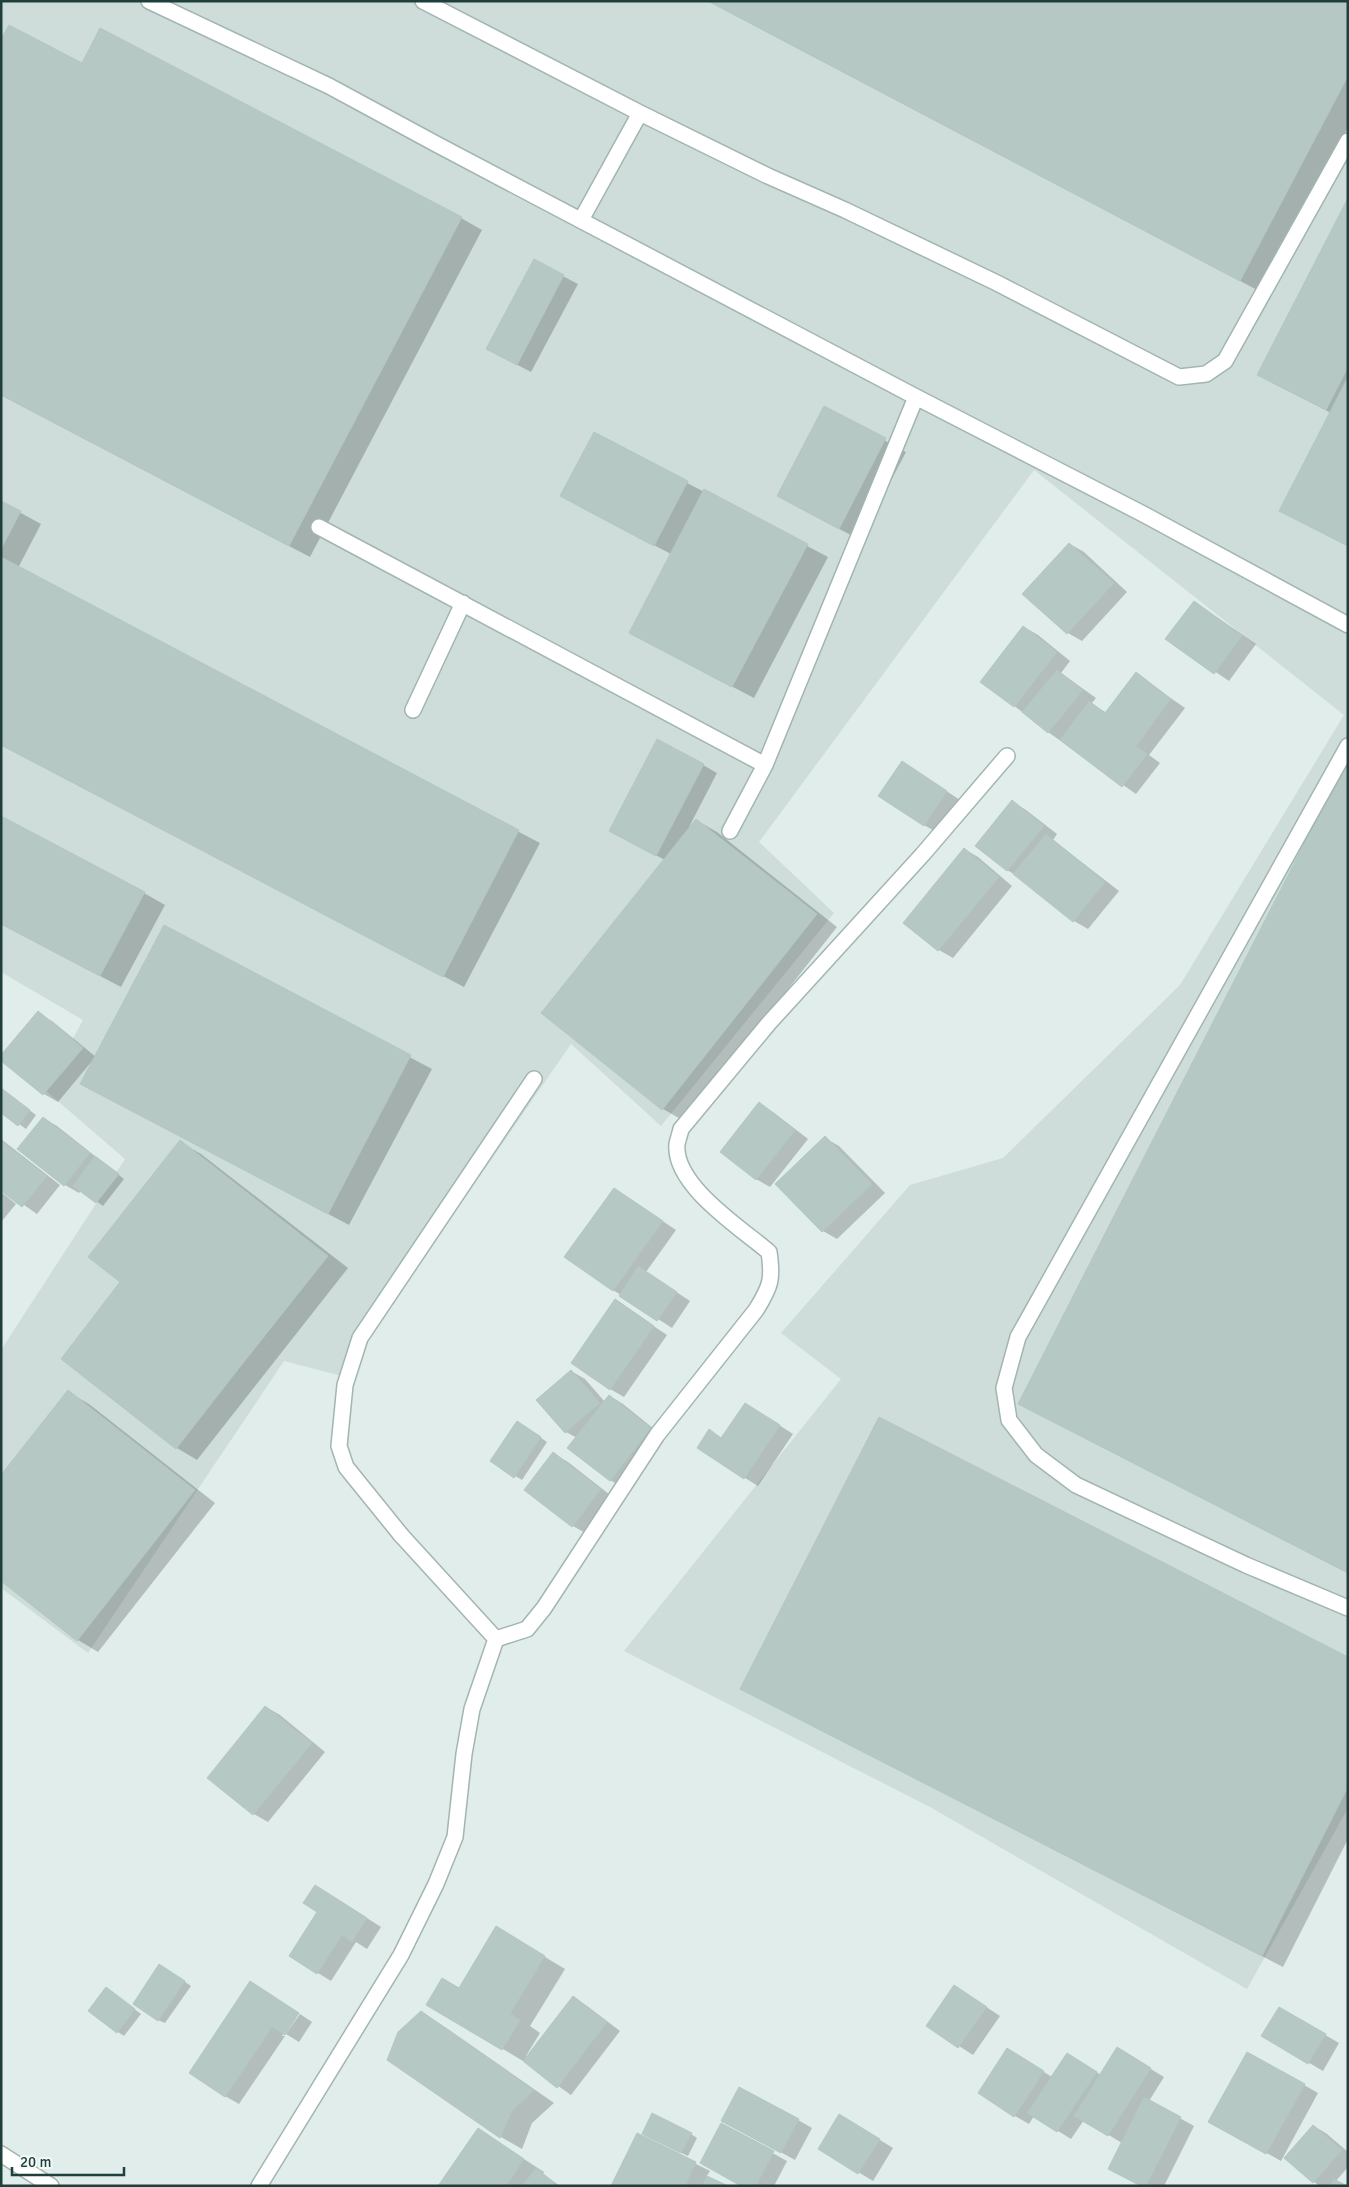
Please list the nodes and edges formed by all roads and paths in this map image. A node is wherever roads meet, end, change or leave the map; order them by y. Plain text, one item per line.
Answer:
1 (149, 1) edge
2 (423, 1) edge
3 (640, 113) junction
4 (1348, 142) edge
5 (581, 220) junction
6 (916, 397) junction
7 (320, 527) dead end
8 (463, 603) junction
9 (1348, 625) edge
10 (413, 710) dead end
11 (1348, 746) edge
12 (1007, 756) dead end
13 (765, 765) junction
14 (730, 831) dead end
15 (534, 1079) dead end
16 (1348, 1608) edge
17 (496, 1639) junction
18 (1, 2154) edge
19 (51, 2186) edge
20 (259, 2186) edge

1 - 5 street
2 - 3 street
3 - 4 street
3 - 5 street
5 - 6 street
6 - 9 street
6 - 13 street
7 - 8 street
8 - 10 street
8 - 13 street
11 - 16 street
12 - 17 street
13 - 14 street
15 - 17 street
17 - 20 street
18 - 19 street

